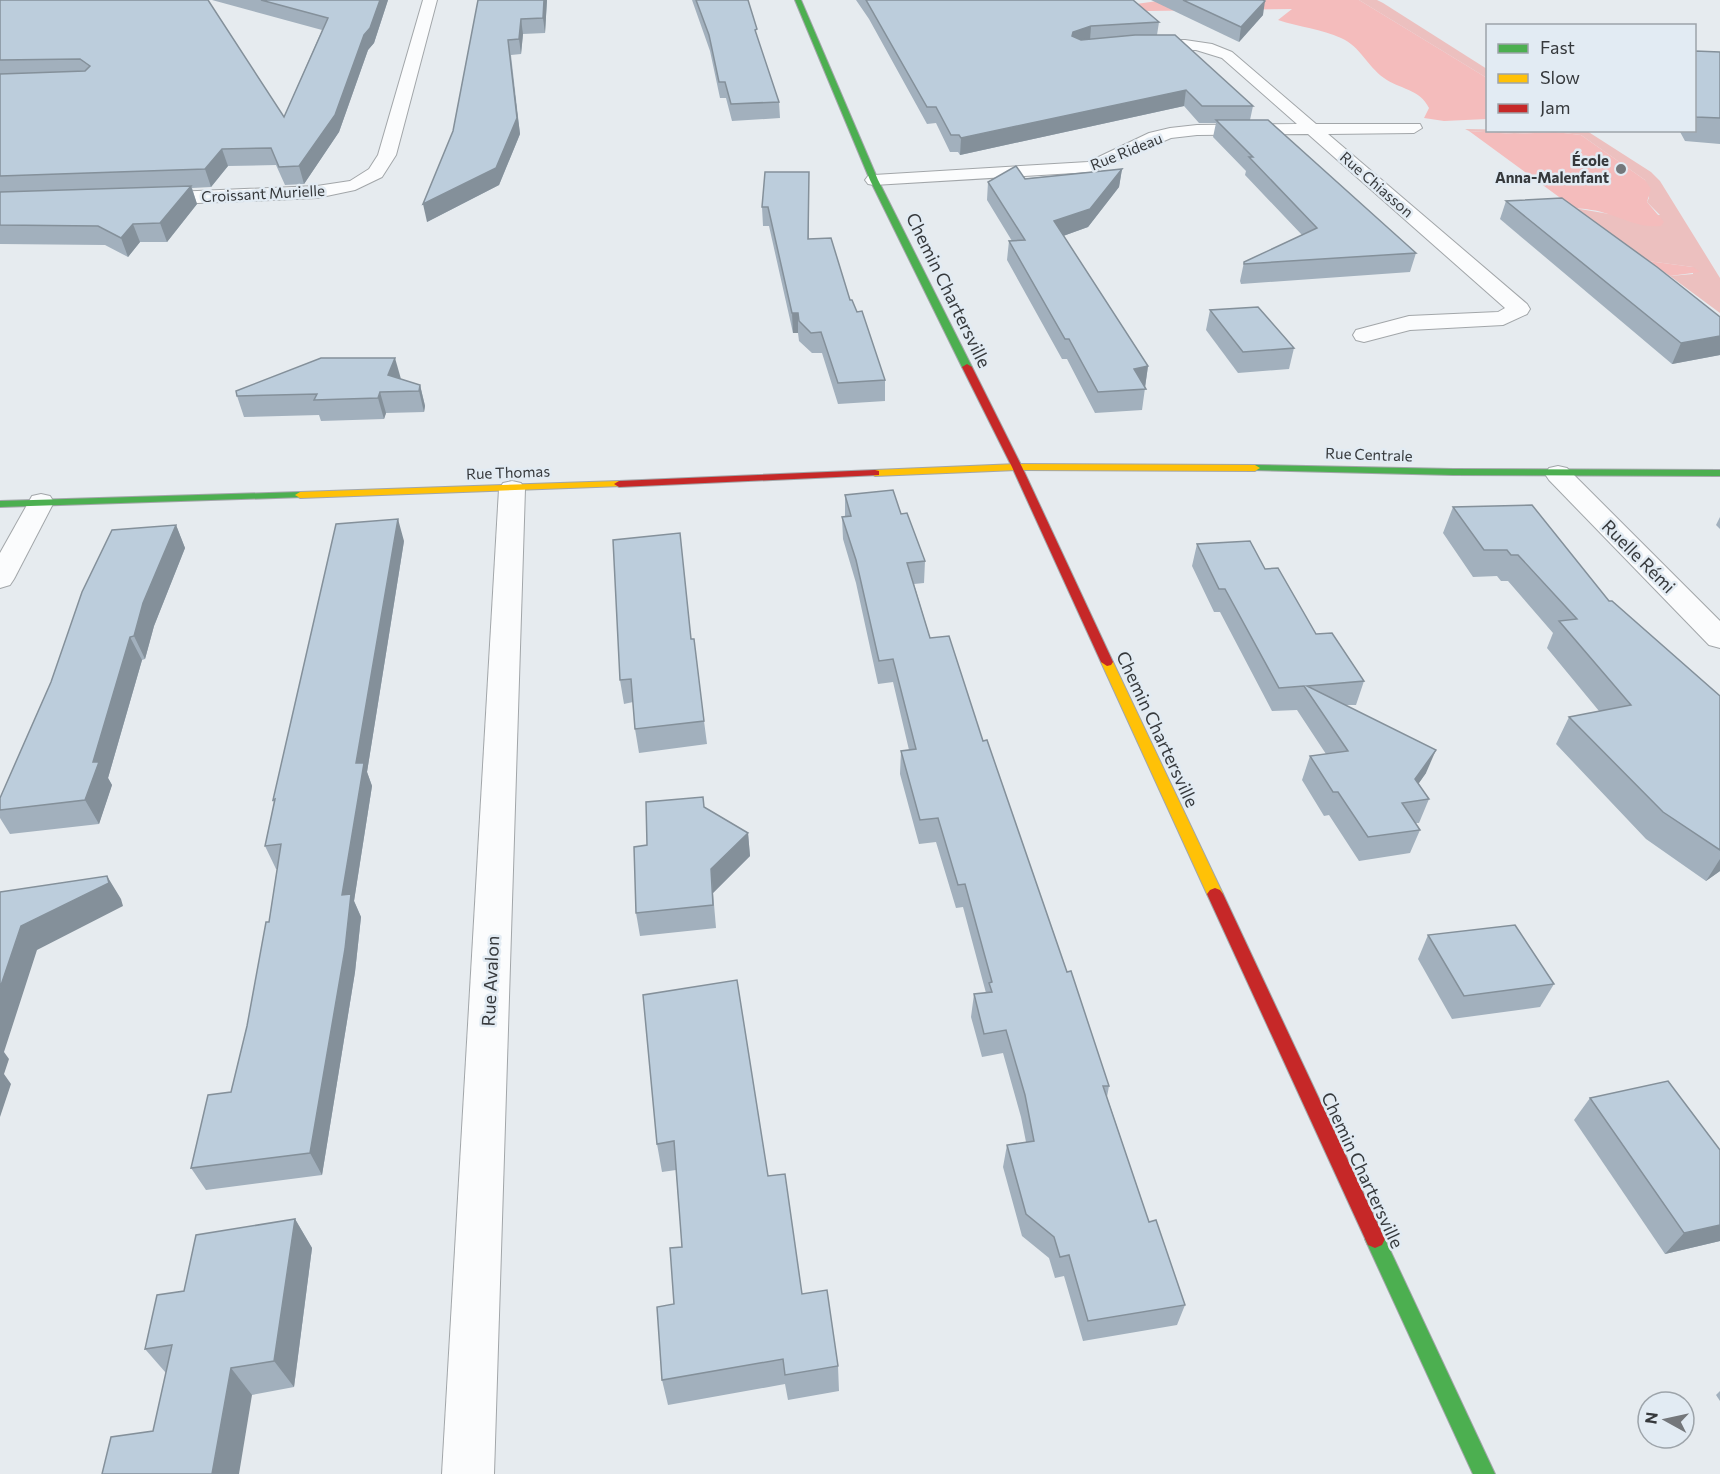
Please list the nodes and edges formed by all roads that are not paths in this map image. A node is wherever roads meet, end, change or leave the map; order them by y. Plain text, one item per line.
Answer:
1 (430, 0) edge
2 (798, 0) edge
3 (1119, 45) edge
4 (1414, 128) dead end
5 (1312, 129) junction
6 (874, 180) junction
7 (127, 199) edge
8 (1364, 335) dead end
9 (1017, 467) junction
10 (1720, 473) edge
11 (1558, 474) junction
12 (512, 489) junction
13 (41, 502) junction
14 (0, 504) edge
15 (0, 579) edge
16 (1720, 638) edge
17 (468, 1474) edge
18 (1484, 1474) edge

1 - 7 street, Croissant Murielle
2 - 6 street, Chemin Chartersville
3 - 5 street, Rue Chiasson
4 - 5 street, Rue Rideau
5 - 6 street, Rue Rideau
5 - 8 street, Rue Chiasson
6 - 9 street, Chemin Chartersville
9 - 11 street, Rue Centrale
9 - 12 street, Rue Thomas
9 - 18 street, Chemin Chartersville
10 - 11 street, Rue Centrale
11 - 16 street, Ruelle Rémi
12 - 13 street, Rue Thomas
12 - 17 street, Rue Avalon
13 - 14 street, Rue Thomas
13 - 15 street

